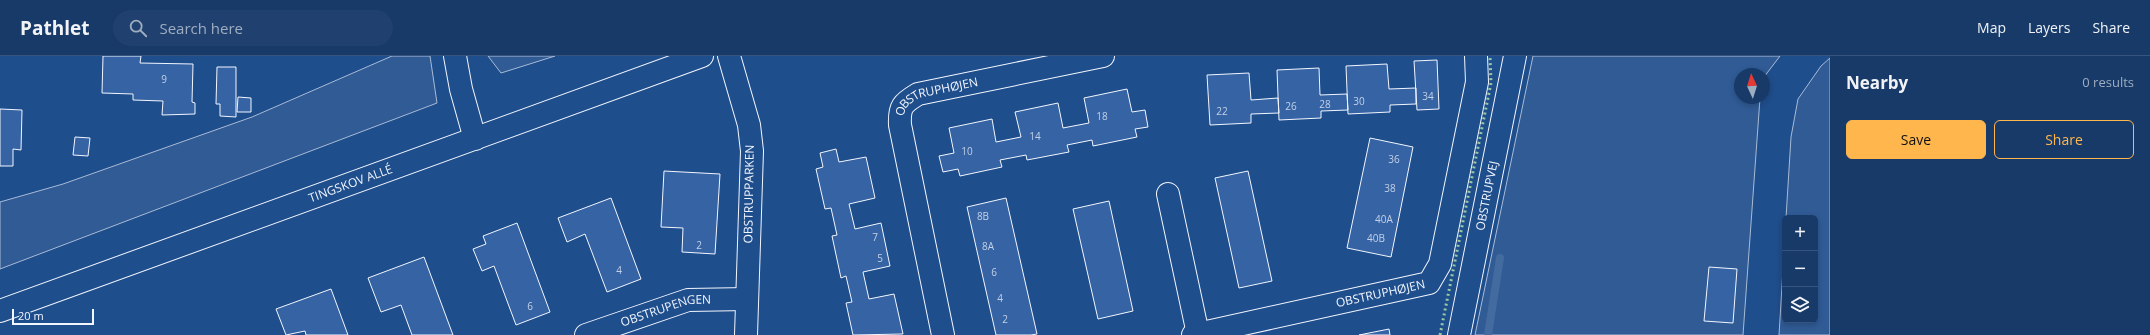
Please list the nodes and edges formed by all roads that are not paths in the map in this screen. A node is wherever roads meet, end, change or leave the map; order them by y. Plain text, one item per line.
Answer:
1 (455, 56) edge
2 (702, 56) edge
3 (729, 56) edge
4 (1103, 56) edge
5 (1476, 56) edge
6 (1515, 56) edge
7 (475, 139) junction
8 (1168, 194) dead end
9 (747, 299) junction
10 (0, 311) edge
11 (1196, 334) edge
12 (586, 335) edge
13 (746, 335) edge
14 (943, 335) edge
15 (1459, 335) edge

1 - 7 street
2 - 7 street, TINGSKOV ALLÉ
3 - 9 street, OBSTRUPPARKEN
4 - 14 street, OBSTRUPHØJEN
5 - 11 street, OBSTRUPHØJEN
6 - 15 street, OBSTRUPVEJ
7 - 10 street, TINGSKOV ALLÉ
8 - 11 street, OBSTRUPHØJEN
9 - 12 street, OBSTRUPENGEN
9 - 13 street, OBSTRUPPARKEN

